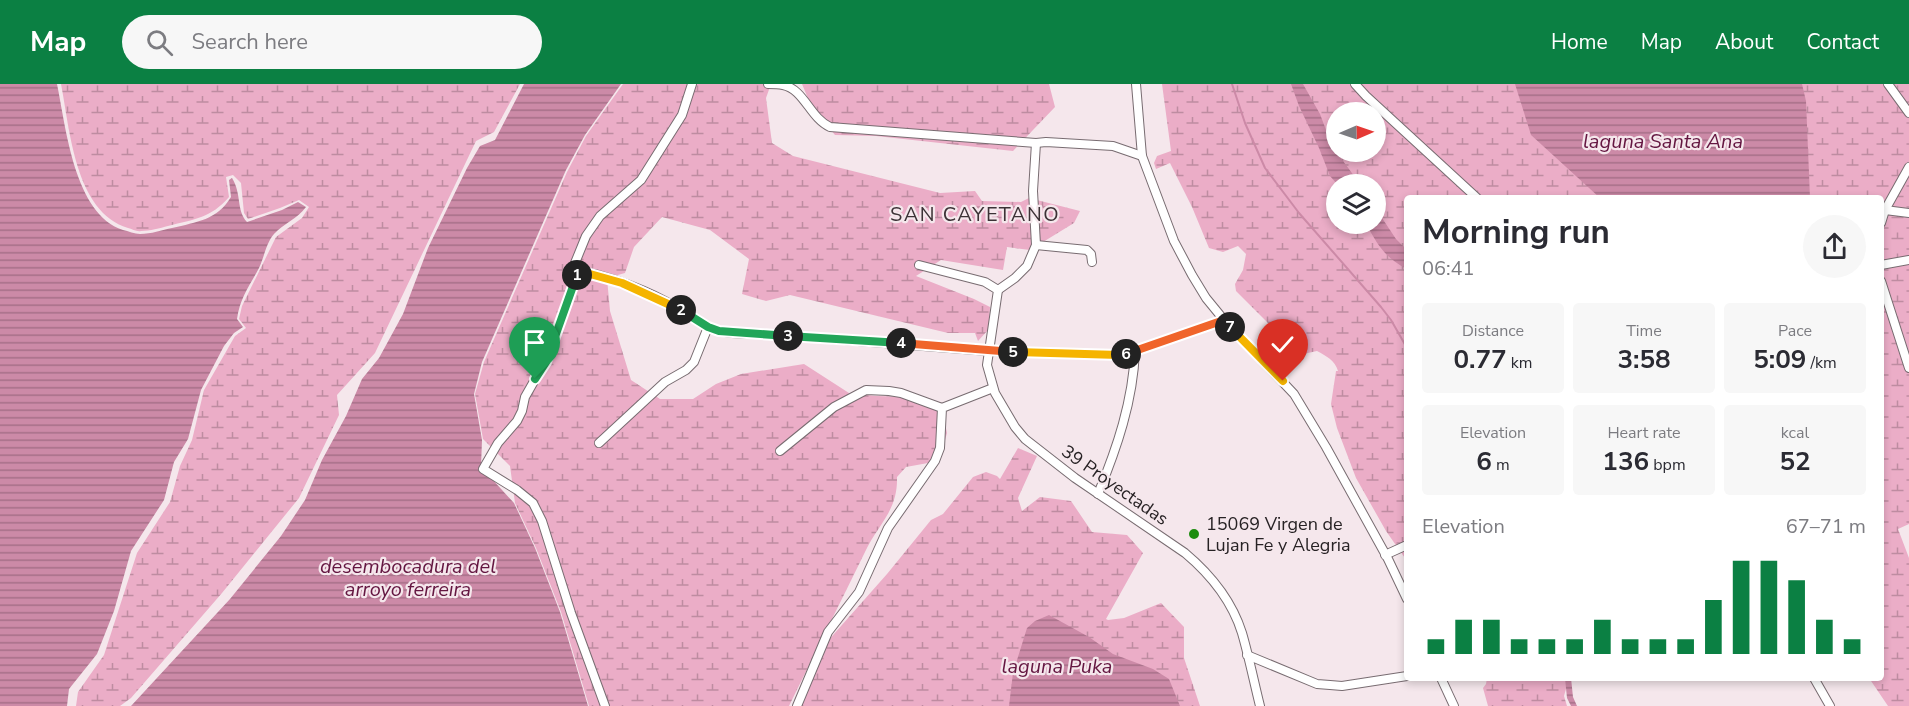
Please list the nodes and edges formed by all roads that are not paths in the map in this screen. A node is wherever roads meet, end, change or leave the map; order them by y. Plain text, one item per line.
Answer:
1 (692, 84) edge
2 (768, 84) edge
3 (1136, 84) edge
4 (1355, 84) edge
5 (1888, 84) edge
6 (1909, 113) edge
7 (1036, 143) junction
8 (1142, 156) junction
9 (1909, 167) edge
10 (1474, 195) edge
11 (1885, 210) junction
12 (1884, 213) edge
13 (1909, 213) edge
14 (1036, 245) junction
15 (1909, 260) edge
16 (1092, 262) dead end
17 (1884, 264) edge
18 (920, 265) dead end
19 (580, 272) junction
20 (998, 290) junction
21 (1884, 290) edge
22 (1224, 320) junction
23 (708, 327) junction
24 (989, 351) junction
25 (1135, 351) junction
26 (1909, 368) edge
27 (993, 388) junction
28 (942, 408) junction
29 (599, 442) dead end
30 (780, 451) dead end
31 (1098, 494) junction
32 (1404, 546) edge
33 (1385, 555) junction
34 (1404, 593) edge
35 (1247, 655) junction
36 (1404, 676) edge
37 (1443, 681) edge
38 (1816, 681) edge
39 (605, 706) edge
40 (796, 706) edge
41 (1260, 706) edge
42 (1454, 706) edge
43 (1830, 706) edge

1 - 19 street
2 - 7 street
3 - 8 street
4 - 10 street
5 - 6 street
7 - 8 street
7 - 14 street
8 - 22 street
9 - 11 street
11 - 12 street
11 - 13 street
14 - 16 street
14 - 20 street
15 - 17 street
18 - 20 street
19 - 23 street
19 - 39 street
20 - 24 street, 39 Proyectadas
21 - 26 street
22 - 25 street
22 - 33 street
23 - 24 street
23 - 29 street
24 - 25 street
24 - 27 street, 39 Proyectadas
25 - 31 street
27 - 28 street
27 - 31 street, 39 Proyectadas
28 - 30 street
28 - 40 street
31 - 35 street, 39 Proyectadas
32 - 33 street
33 - 34 street
35 - 36 street
35 - 41 street, 39 Proyectadas
37 - 42 street
38 - 43 street

